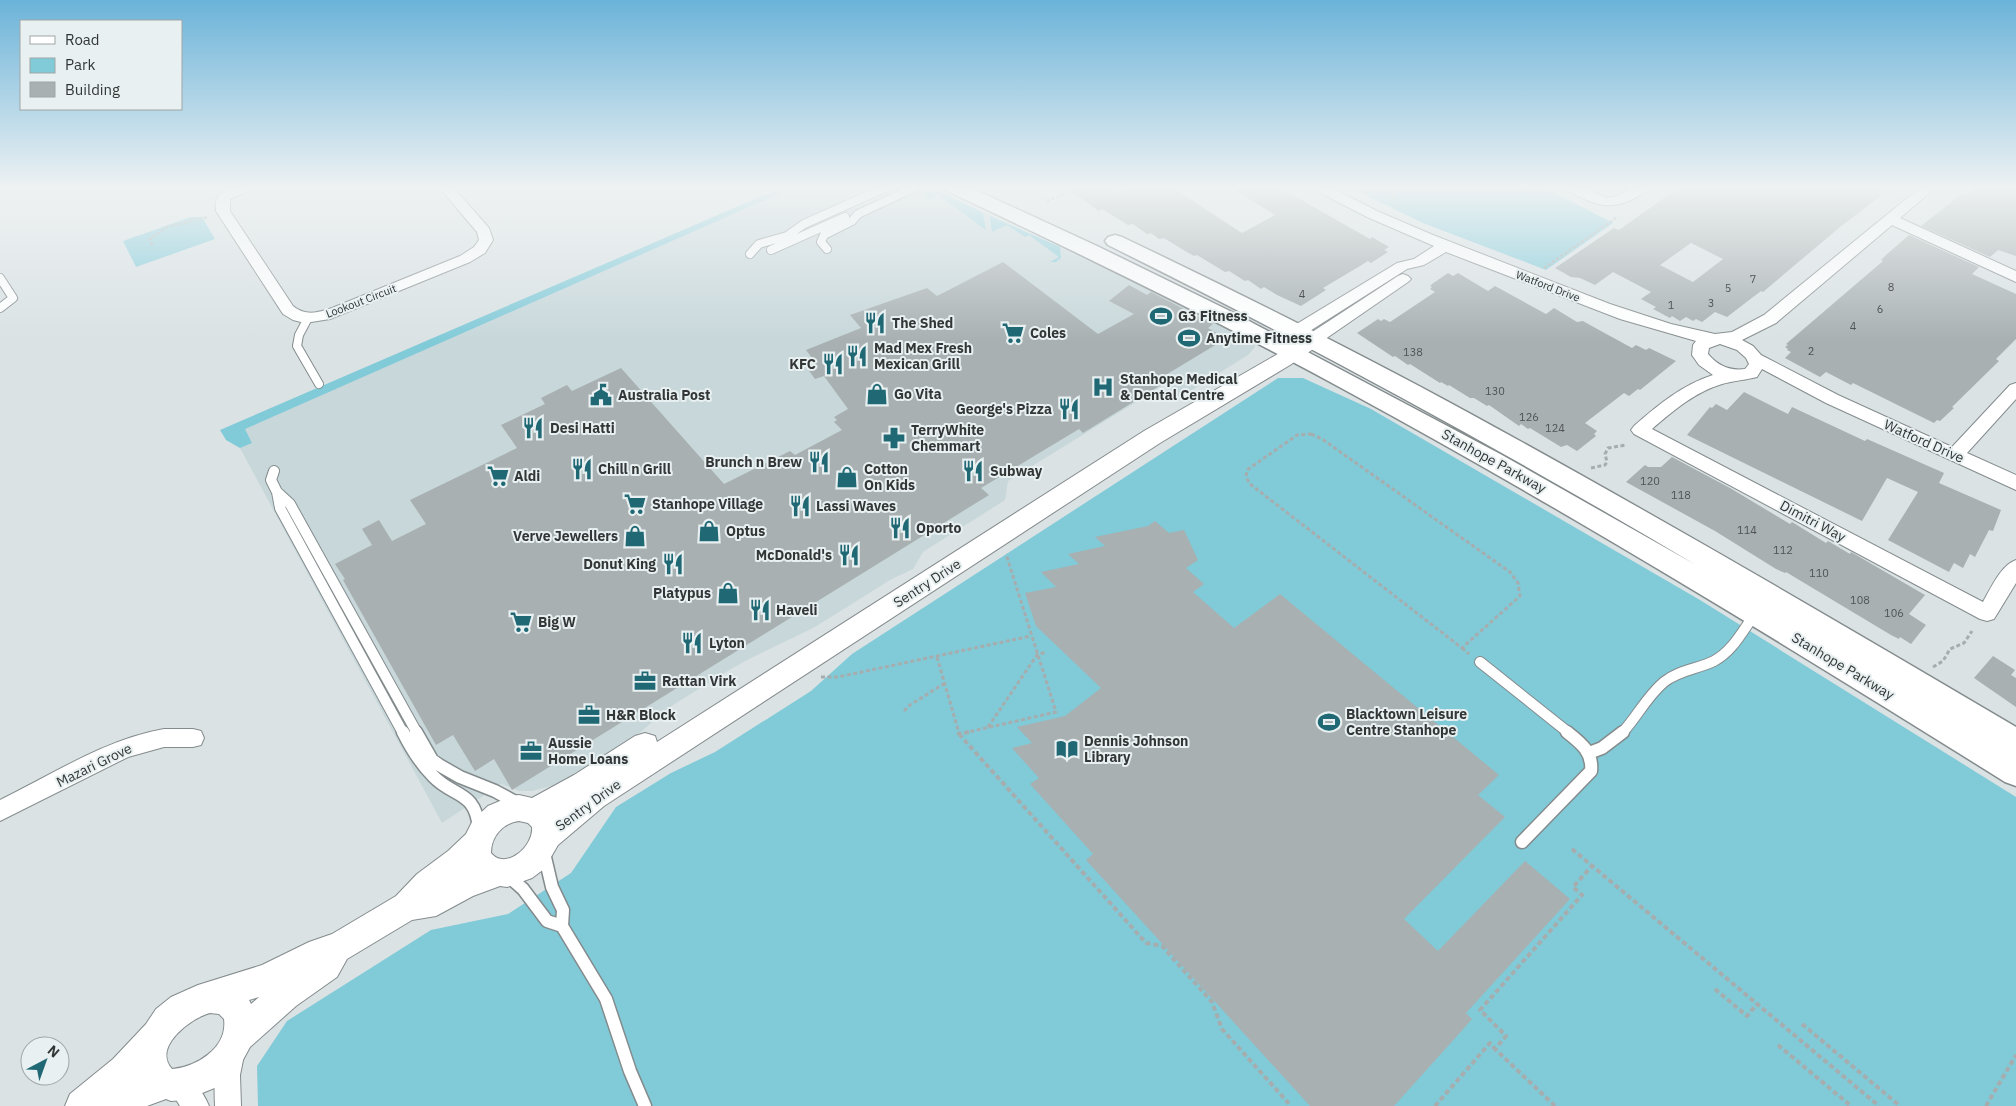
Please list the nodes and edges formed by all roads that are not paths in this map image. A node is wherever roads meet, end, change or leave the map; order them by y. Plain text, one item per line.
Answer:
1 (240, 238) edge
2 (485, 238) edge
3 (770, 238) edge
4 (799, 238) edge
5 (823, 238) edge
6 (1066, 238) edge
7 (1108, 238) edge
8 (1426, 238) edge
9 (1868, 238) edge
10 (1931, 238) edge
11 (1445, 246) junction
12 (827, 249) dead end
13 (771, 250) dead end
14 (750, 254) dead end
15 (2016, 276) edge
16 (0, 278) edge
17 (0, 308) edge
18 (308, 318) junction
19 (1770, 320) junction
20 (1642, 323) junction
21 (1717, 339) junction
22 (1295, 342) junction
23 (1754, 356) junction
24 (1702, 358) junction
25 (1741, 375) junction
26 (319, 384) dead end
27 (2016, 390) edge
28 (1681, 395) junction
29 (1832, 399) junction
30 (1955, 455) junction
31 (274, 471) dead end
32 (2016, 482) edge
33 (277, 492) junction
34 (2016, 568) edge
35 (1756, 613) junction
36 (1480, 662) road end
37 (193, 738) dead end
38 (2016, 743) edge
39 (1589, 753) junction
40 (2016, 772) edge
41 (0, 811) edge
42 (538, 825) junction
43 (478, 839) junction
44 (1522, 842) dead end
45 (501, 873) junction
46 (407, 906) junction
47 (562, 926) junction
48 (338, 948) junction
49 (210, 997) junction
50 (156, 1035) junction
51 (235, 1044) junction
52 (181, 1091) edge
53 (82, 1106) edge
54 (111, 1106) edge
55 (228, 1106) edge
56 (645, 1106) edge

1 - 18 street, Lookout Circuit
2 - 18 street, Lookout Circuit
3 - 14 lane
4 - 13 lane
5 - 12 lane
6 - 22 main road, Stanhope Parkway
7 - 22 main road, Stanhope Parkway
8 - 11 street, Watford Drive
9 - 19 street
10 - 15 street
11 - 20 street, Watford Drive
11 - 22 street
16 - 17 lane
18 - 26 lane
19 - 21 street
19 - 23 street
20 - 21 street, Watford Drive
20 - 24 street, Watford Drive
21 - 23 street, Watford Drive
21 - 24 street
22 - 35 main road, Stanhope Parkway
22 - 38 main road, Stanhope Parkway
22 - 42 street, Sentry Drive
23 - 25 street
23 - 29 street, Watford Drive
24 - 25 street, Watford Drive
24 - 28 street
25 - 28 street
25 - 29 street, Watford Drive
27 - 30 street
28 - 34 street, Dimitri Way
29 - 30 street, Watford Drive
30 - 32 street, Watford Drive
31 - 33 lane
33 - 42 lane
33 - 43 lane
35 - 39 lane
35 - 40 main road, Stanhope Parkway
36 - 39 lane
37 - 41 street, Mazari Grove
39 - 44 lane
42 - 43 street
42 - 45 street
42 - 47 lane
43 - 45 street
43 - 46 street
45 - 46 street
45 - 47 lane
46 - 48 street
47 - 56 lane
48 - 49 street
48 - 51 street
49 - 50 street
49 - 51 street
50 - 52 street
50 - 53 street
51 - 52 street
51 - 55 street
52 - 54 street

